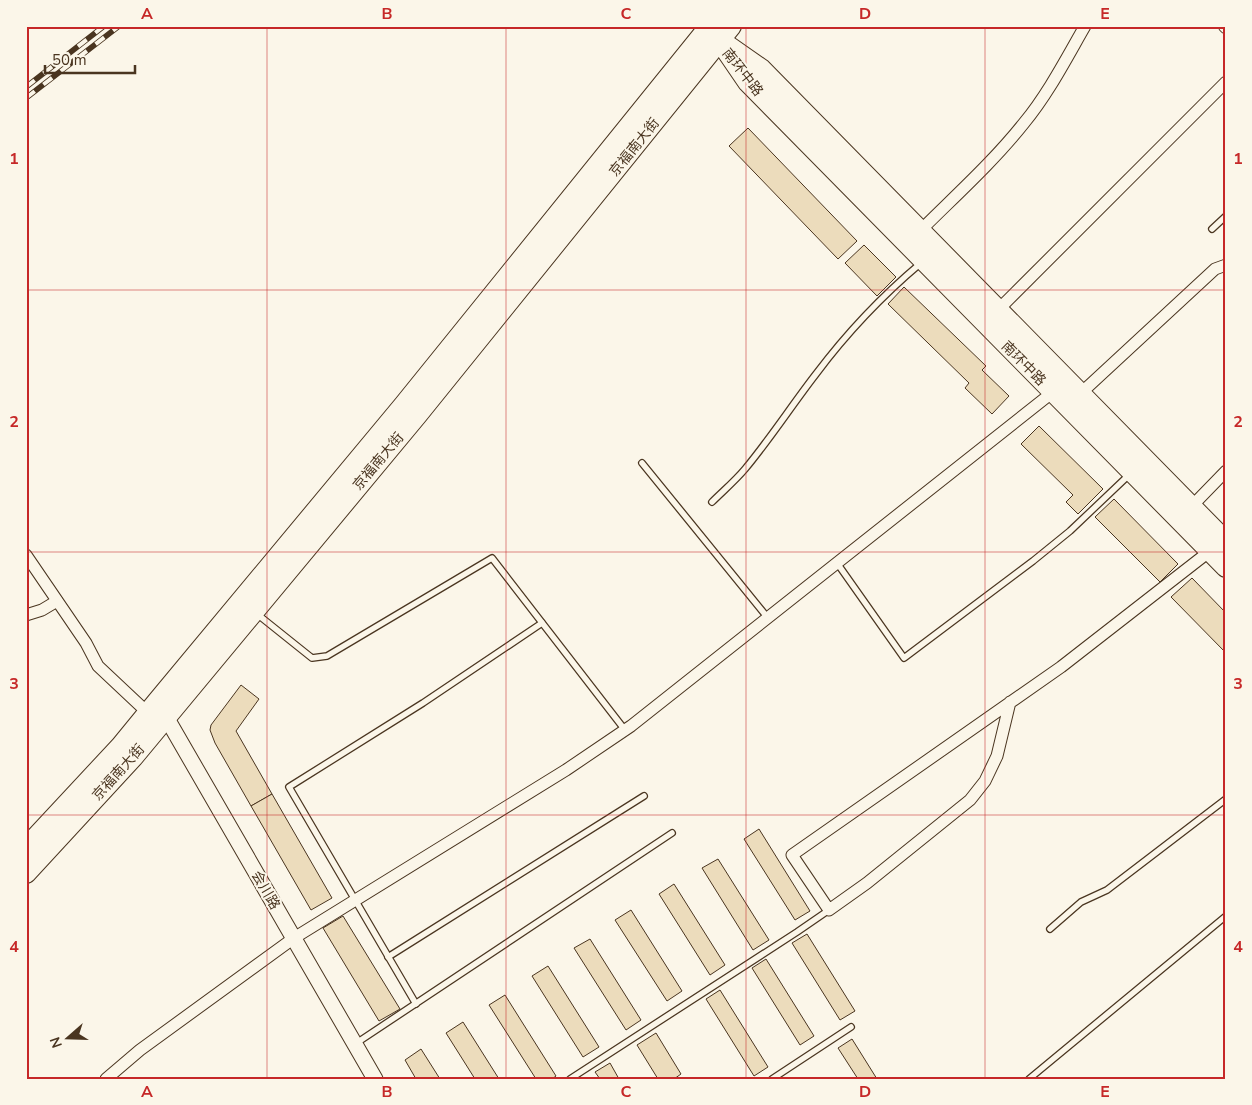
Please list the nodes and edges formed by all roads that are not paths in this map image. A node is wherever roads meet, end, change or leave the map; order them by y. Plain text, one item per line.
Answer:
1 (1085, 26) edge
2 (715, 30) edge
3 (1226, 82) edge
4 (1226, 216) edge
5 (1212, 229) dead end
6 (920, 231) junction
7 (923, 260) junction
8 (1226, 265) edge
9 (998, 310) junction
10 (1053, 392) junction
11 (1080, 394) junction
12 (642, 464) dead end
13 (1132, 472) junction
14 (1226, 472) edge
15 (712, 502) dead end
16 (1191, 507) junction
17 (1218, 547) edge
18 (26, 555) edge
19 (837, 563) junction
20 (1226, 567) edge
21 (57, 601) junction
22 (254, 612) junction
23 (26, 615) edge
24 (768, 618) junction
25 (542, 623) junction
26 (1010, 702) junction
27 (157, 711) junction
28 (625, 730) junction
29 (644, 796) dead end
30 (1226, 799) edge
31 (672, 833) dead end
32 (26, 848) edge
33 (26, 872) edge
34 (355, 900) junction
35 (829, 910) junction
36 (1226, 916) edge
37 (1050, 929) dead end
38 (294, 938) junction
39 (388, 957) junction
40 (416, 1004) junction
41 (851, 1028) dead end
42 (355, 1044) junction
43 (106, 1079) edge
44 (375, 1079) edge
45 (570, 1079) edge
46 (772, 1079) edge
47 (1029, 1079) edge

1 - 6 street
2 - 6 highway, 南环中路
2 - 7 highway, 南环中路
2 - 22 highway, 京福南大街
2 - 27 highway, 京福南大街
3 - 9 street
4 - 5 lane
6 - 9 highway, 南环中路
7 - 10 highway, 南环中路
7 - 15 lane
8 - 11 street
9 - 11 highway, 南环中路
10 - 13 highway, 南环中路
10 - 19 street
11 - 16 highway, 南环中路
12 - 24 lane
13 - 17 highway, 南环中路
13 - 19 lane
14 - 16 street
16 - 17 highway, 南环中路
17 - 20 highway, 南环中路
17 - 26 street
18 - 21 street
19 - 24 street
21 - 23 street
21 - 27 street
22 - 25 lane
22 - 27 highway, 京福南大街
24 - 28 street
25 - 28 lane
25 - 34 lane
26 - 35 street
26 - 35 street
27 - 32 highway, 京福南大街
27 - 33 highway, 京福南大街
27 - 38 street, 会川路
28 - 34 street
29 - 39 lane
30 - 37 lane
31 - 40 lane
34 - 38 street
34 - 39 lane
35 - 45 lane
36 - 47 lane
38 - 42 street, 会川路
38 - 43 street
39 - 40 lane
40 - 42 lane
41 - 46 lane
42 - 44 street, 会川路

